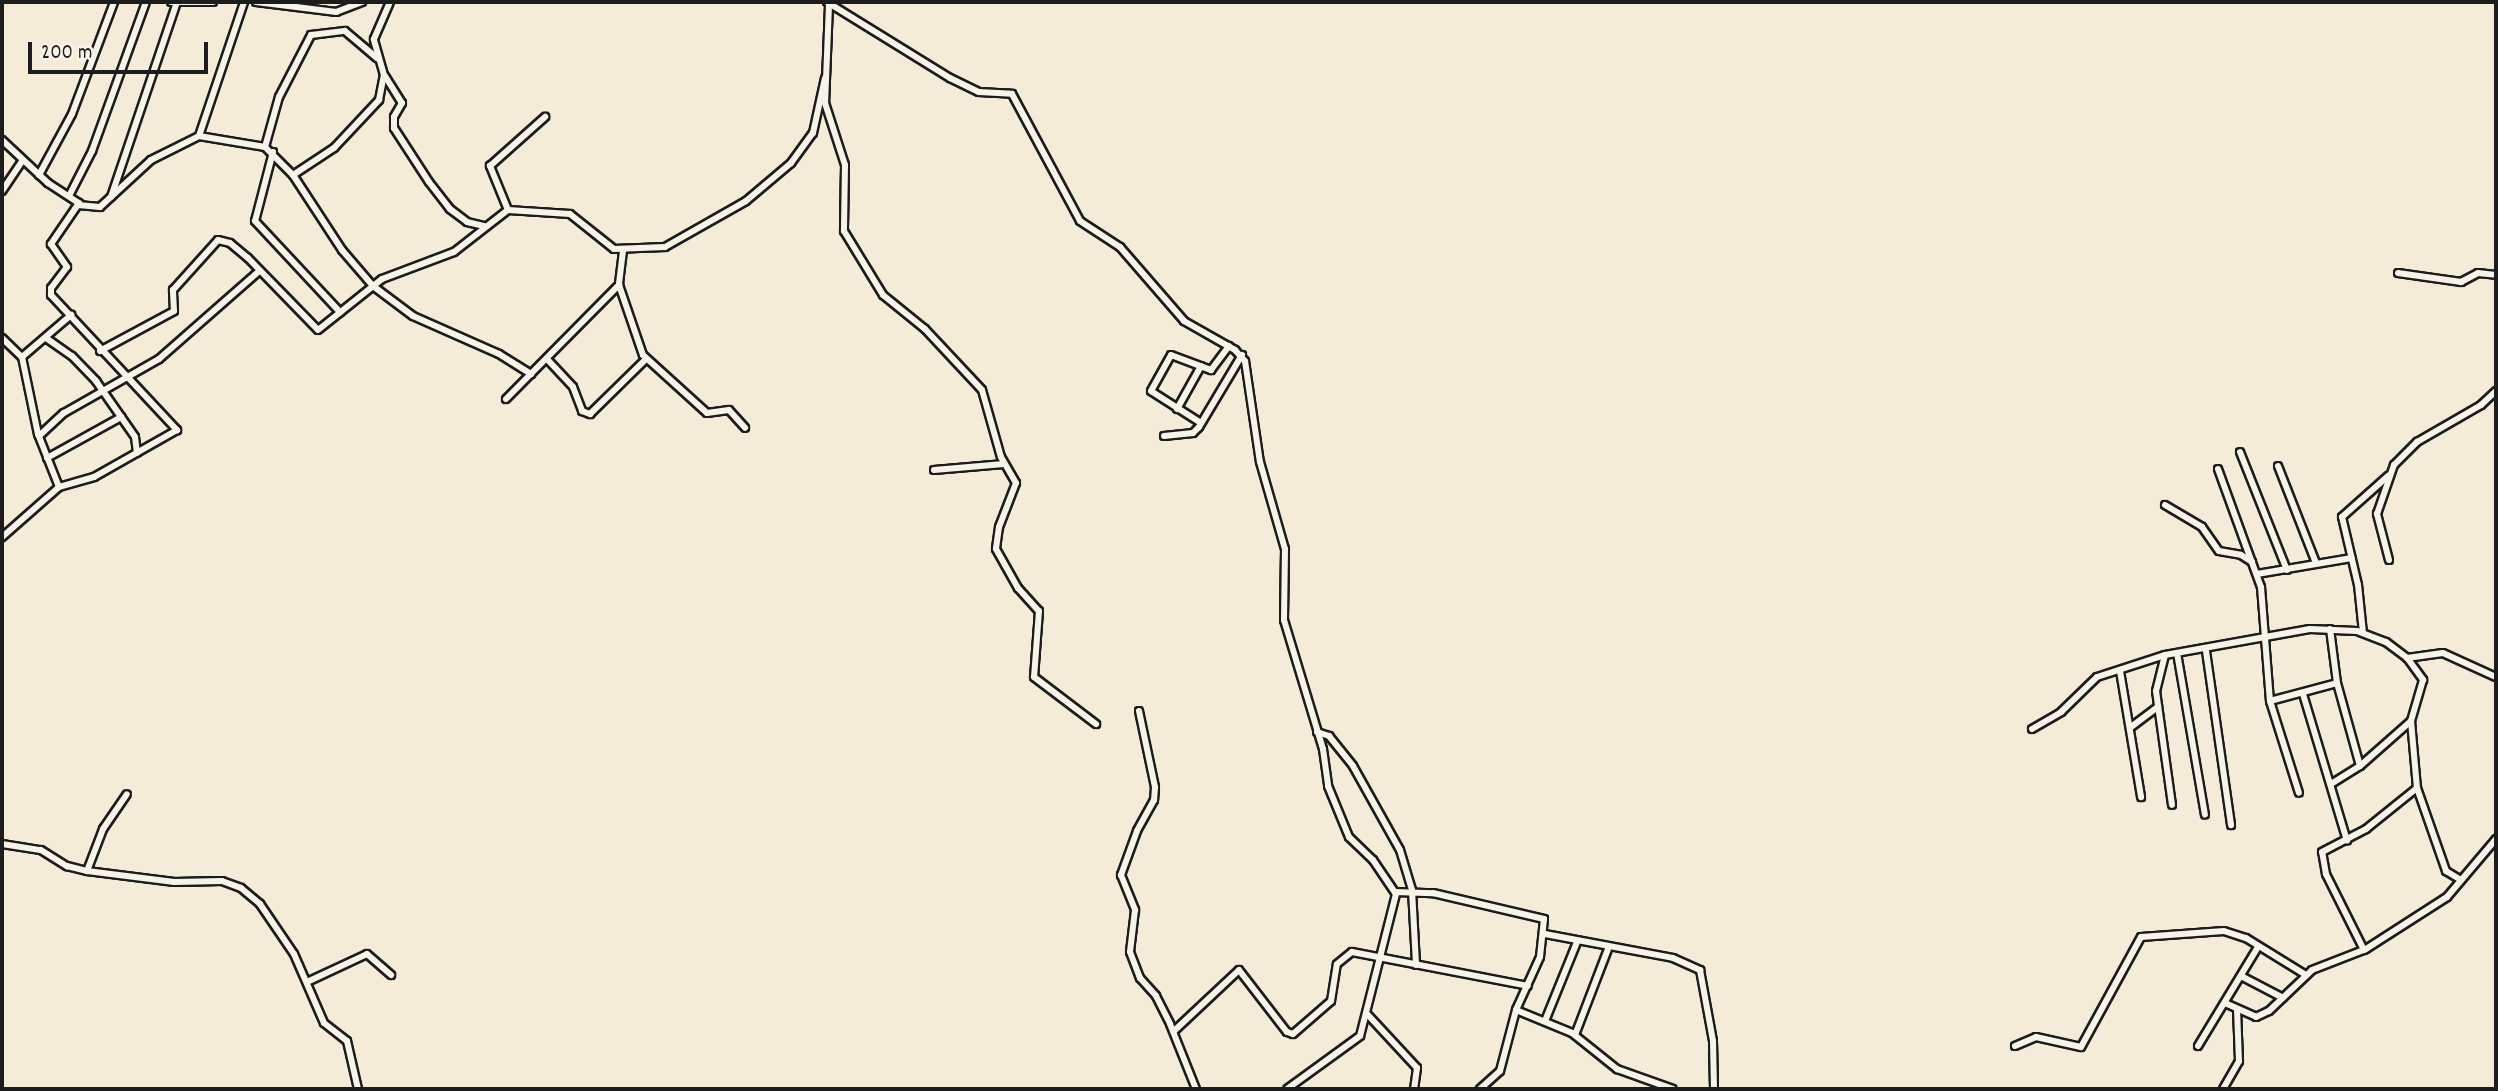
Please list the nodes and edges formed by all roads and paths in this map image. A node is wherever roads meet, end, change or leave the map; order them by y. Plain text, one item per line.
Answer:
1 (114, 2) edge
2 (146, 2) edge
3 (172, 2) edge
4 (177, 2) edge
5 (212, 2) edge
6 (244, 2) edge
7 (256, 2) edge
8 (362, 2) edge
9 (390, 2) edge
10 (828, 3) edge
11 (381, 62) junction
12 (384, 75) junction
13 (825, 78) junction
14 (545, 117) dead end
15 (199, 136) junction
16 (2, 140) edge
17 (265, 147) junction
18 (273, 152) junction
19 (22, 161) junction
20 (293, 174) junction
21 (38, 175) junction
22 (2, 191) edge
23 (69, 196) junction
24 (111, 199) junction
25 (78, 205) junction
26 (509, 210) junction
27 (485, 226) junction
28 (623, 251) junction
29 (259, 271) junction
30 (2398, 273) dead end
31 (2496, 275) edge
32 (619, 285) junction
33 (373, 286) junction
34 (340, 312) junction
35 (71, 315) junction
36 (2, 338) edge
37 (46, 338) junction
38 (1229, 346) junction
39 (100, 351) junction
40 (1242, 355) junction
41 (22, 357) junction
42 (547, 359) junction
43 (646, 359) junction
44 (1201, 366) junction
45 (531, 374) junction
46 (128, 379) junction
47 (2496, 391) edge
48 (103, 392) junction
49 (506, 399) dead end
50 (1177, 409) junction
51 (121, 417) junction
52 (1201, 423) junction
53 (745, 428) dead end
54 (39, 436) junction
55 (1164, 436) dead end
56 (2240, 452) dead end
57 (137, 453) junction
58 (47, 458) junction
59 (1004, 464) junction
60 (2278, 466) dead end
61 (2218, 468) dead end
62 (934, 471) dead end
63 (2388, 475) junction
64 (59, 487) junction
65 (2165, 505) dead end
66 (2, 537) edge
67 (2352, 558) junction
68 (2389, 560) dead end
69 (2316, 563) junction
70 (2253, 564) junction
71 (2287, 570) junction
72 (2257, 575) junction
73 (2330, 629) junction
74 (2363, 633) junction
75 (2264, 636) junction
76 (2206, 651) junction
77 (2177, 653) junction
78 (2165, 655) junction
79 (2407, 658) junction
80 (2120, 671) junction
81 (2496, 677) edge
82 (2337, 683) junction
83 (2303, 694) junction
84 (2270, 701) junction
85 (2158, 707) junction
86 (1139, 711) dead end
87 (2411, 721) junction
88 (1097, 724) dead end
89 (2131, 727) junction
90 (2032, 729) dead end
91 (1317, 733) junction
92 (2360, 766) junction
93 (2331, 784) junction
94 (2417, 788) junction
95 (2299, 793) dead end
96 (127, 794) dead end
97 (2141, 797) dead end
98 (2172, 805) dead end
99 (2205, 815) dead end
100 (2231, 825) dead end
101 (2496, 839) edge
102 (2347, 841) junction
103 (2, 844) edge
104 (88, 871) junction
105 (2461, 880) junction
106 (1412, 890) junction
107 (1395, 892) junction
108 (1545, 934) junction
109 (1577, 942) junction
110 (2258, 947) junction
111 (1608, 949) junction
112 (2364, 950) junction
113 (1382, 960) junction
114 (1416, 965) junction
115 (391, 975) dead end
116 (2306, 975) junction
117 (2241, 976) junction
118 (307, 982) junction
119 (1528, 986) junction
120 (2283, 998) junction
121 (2225, 1003) junction
122 (2237, 1009) junction
123 (1516, 1010) junction
124 (1368, 1015) junction
125 (1545, 1021) junction
126 (1174, 1031) junction
127 (1575, 1035) junction
128 (2015, 1046) dead end
129 (2198, 1046) dead end
130 (358, 1089) edge
131 (1196, 1089) edge
132 (1287, 1089) edge
133 (1414, 1089) edge
134 (1480, 1089) edge
135 (1673, 1089) edge
136 (1714, 1089) edge
137 (2223, 1089) edge

1 - 21 street
2 - 23 street
3 - 4 street
4 - 5 street
4 - 24 street
6 - 15 street
7 - 8 street
9 - 11 street
10 - 13 street
10 - 38 street
11 - 12 street
11 - 17 street
12 - 20 street
12 - 27 street
13 - 28 street
13 - 59 street
14 - 26 street
15 - 17 street
15 - 24 street
16 - 19 street
17 - 18 street
18 - 20 street
18 - 34 street
19 - 21 street
19 - 22 street
20 - 33 street
21 - 23 street
23 - 25 street
24 - 25 street
25 - 35 street
26 - 27 street
26 - 28 street
27 - 33 street
28 - 32 street
29 - 34 street
29 - 39 street
29 - 46 street
30 - 31 street
32 - 42 street
32 - 43 street
33 - 34 street
33 - 45 street
35 - 37 street
35 - 39 street
36 - 41 street
37 - 41 street
37 - 48 street
38 - 40 street
38 - 44 street
39 - 46 street
40 - 52 street
40 - 91 street
41 - 54 street
42 - 43 street
42 - 45 street
43 - 53 street
44 - 50 street
44 - 50 street
45 - 49 street
46 - 48 street
46 - 57 street
47 - 63 street
48 - 51 street
48 - 54 street
50 - 52 street
51 - 57 street
51 - 58 street
52 - 55 street
54 - 58 street
56 - 71 street
57 - 64 street
58 - 64 street
59 - 62 street
59 - 88 street
60 - 69 street
61 - 70 street
63 - 67 street
63 - 68 street
64 - 66 street
65 - 70 street
67 - 69 street
67 - 74 street
69 - 71 street
70 - 72 street
71 - 72 street
72 - 75 street
73 - 74 street
73 - 75 street
73 - 82 street
74 - 79 street
75 - 76 street
75 - 84 street
76 - 77 street
76 - 100 street
77 - 78 street
77 - 99 street
78 - 80 street
78 - 85 street
79 - 81 street
79 - 87 street
80 - 89 street
80 - 90 street
82 - 83 street
82 - 92 street
83 - 84 street
83 - 93 street
84 - 95 street
85 - 89 street
85 - 98 street
86 - 126 street
87 - 92 street
87 - 94 street
89 - 97 street
91 - 106 street
91 - 107 street
92 - 93 street
93 - 102 street
94 - 102 street
94 - 105 street
96 - 104 street
101 - 105 street
102 - 112 street
103 - 104 street
104 - 118 street
105 - 112 street
106 - 107 street
106 - 108 street
106 - 114 street
107 - 113 street
108 - 109 street
108 - 119 street
109 - 111 street
109 - 125 street
110 - 116 street
110 - 117 street
110 - 128 street
111 - 127 street
111 - 136 street
112 - 116 street
113 - 114 street
113 - 124 street
113 - 126 street
114 - 119 street
115 - 118 street
116 - 120 street
117 - 120 street
117 - 121 street
118 - 130 street
119 - 123 street
120 - 122 street
121 - 122 street
121 - 129 street
122 - 137 street
123 - 125 street
123 - 134 street
124 - 132 street
124 - 133 street
125 - 127 street
126 - 131 street
127 - 135 street

